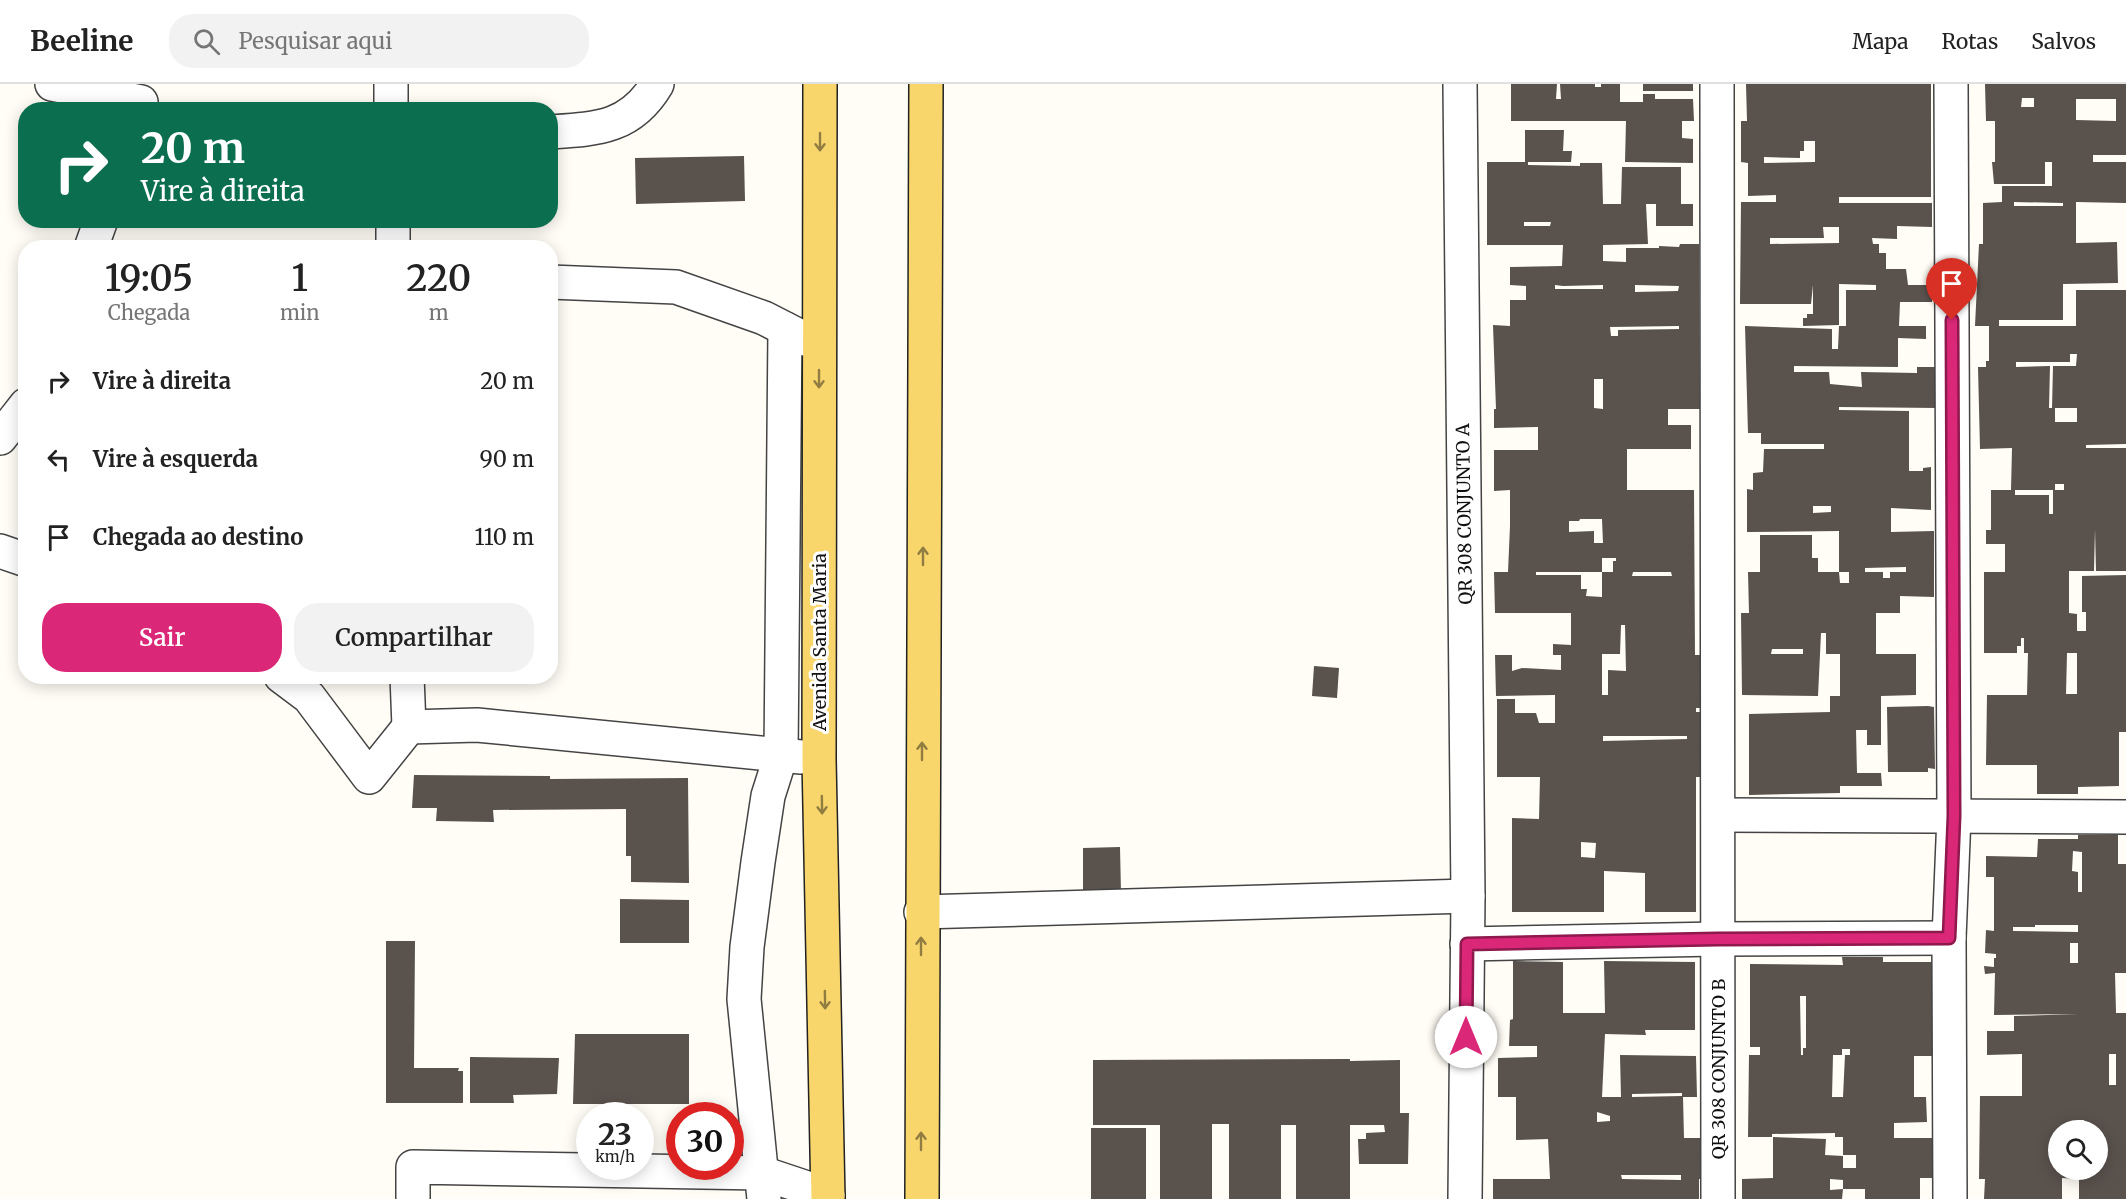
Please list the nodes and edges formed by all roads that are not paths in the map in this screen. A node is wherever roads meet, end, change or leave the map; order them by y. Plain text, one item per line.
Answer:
1 (52, 84) edge
2 (391, 84) edge
3 (657, 84) edge
4 (820, 84) edge
5 (926, 84) edge
6 (1460, 84) edge
7 (1717, 84) edge
8 (1951, 84) edge
9 (146, 98) edge
10 (391, 102) edge
11 (558, 132) edge
12 (558, 282) edge
13 (785, 329) junction
14 (819, 346) junction
15 (18, 415) edge
16 (0, 438) edge
17 (0, 551) edge
18 (18, 557) edge
19 (292, 684) edge
20 (407, 684) edge
21 (409, 727) junction
22 (781, 755) junction
23 (819, 759) junction
24 (1719, 815) junction
25 (1954, 816) junction
26 (2126, 818) edge
27 (1468, 896) junction
28 (921, 912) junction
29 (1949, 938) junction
30 (1717, 939) junction
31 (1467, 944) junction
32 (763, 1186) edge
33 (828, 1197) edge
34 (412, 1199) edge
35 (922, 1199) edge
36 (1465, 1199) edge
37 (1718, 1199) edge
38 (1950, 1199) edge

1 - 9 street
2 - 10 street
3 - 11 street
4 -> 14 main road, Avenida Santa Maria
28 -> 5 main road
6 - 27 street, QR 308 CONJUNTO A
7 - 24 street, QR 308 CONJUNTO B
8 - 25 street
12 - 13 street
13 - 14 street
13 - 22 street
14 -> 23 main road, Avenida Santa Maria
15 - 16 street
17 - 18 street
19 - 21 street
20 - 21 street
21 - 22 street
22 - 23 street
22 - 32 street
23 -> 33 main road, Avenida Santa Maria
24 - 25 street
24 - 30 street, QR 308 CONJUNTO B
25 - 26 street
25 - 29 street
27 - 28 street
27 - 31 street, QR 308 CONJUNTO A
35 -> 28 main road
29 - 30 street
29 - 38 street
30 - 31 street
30 - 37 street, QR 308 CONJUNTO B
31 - 36 street
32 - 33 street
32 - 34 street

